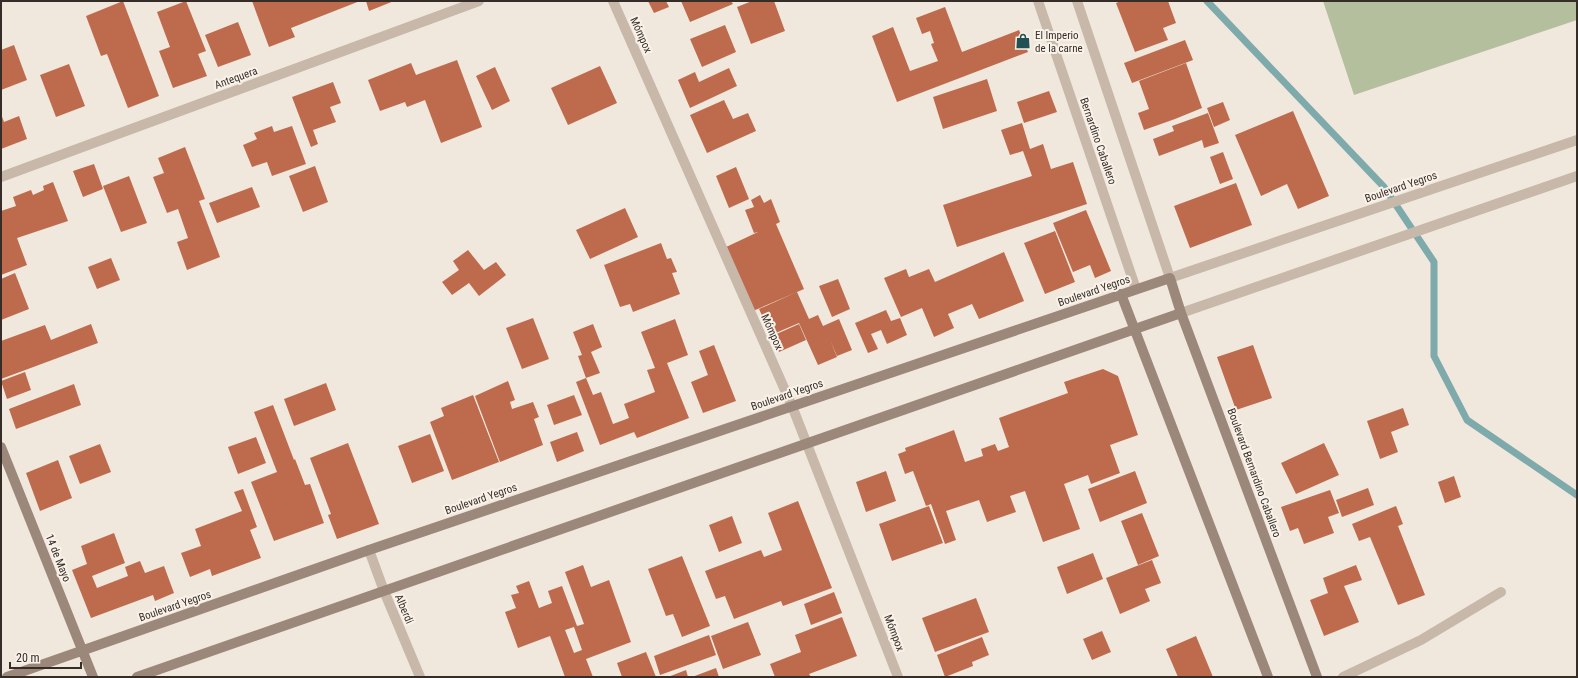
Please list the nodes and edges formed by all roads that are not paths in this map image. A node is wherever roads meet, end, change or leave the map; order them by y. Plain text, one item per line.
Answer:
1 (479, 1) edge
2 (613, 1) edge
3 (1038, 1) edge
4 (1077, 1) edge
5 (1577, 140) edge
6 (1577, 176) edge
7 (1, 177) edge
8 (1170, 278) junction
9 (1136, 289) junction
10 (1121, 294) junction
11 (1181, 313) junction
12 (1134, 330) junction
13 (792, 406) junction
14 (807, 443) junction
15 (1, 448) edge
16 (369, 550) junction
17 (384, 591) junction
18 (1501, 592) dead end
19 (82, 651) junction
20 (7, 677) edge
21 (93, 677) edge
22 (137, 677) edge
23 (420, 677) edge
24 (898, 677) edge
25 (1268, 677) edge
26 (1317, 677) edge
27 (1343, 677) edge

1 - 7 street, Antequera
2 - 13 street, Mómpox
3 - 9 street, Bernardino Caballero
4 - 8 street
5 - 8 street, Boulevard Yegros
6 - 11 street
8 - 9 main road, Boulevard Yegros
8 - 11 main road, Boulevard Bernardino Caballero
9 - 10 main road, Boulevard Yegros
10 - 12 main road
10 - 13 main road, Boulevard Yegros
11 - 12 main road
11 - 26 main road, Boulevard Bernardino Caballero
12 - 14 main road
12 - 25 main road
13 - 14 street, Mómpox
13 - 16 main road, Boulevard Yegros
14 - 17 main road
14 - 24 street, Mómpox
15 - 19 main road, 14 de Mayo
16 - 17 street, Alberdi
16 - 19 main road, Boulevard Yegros
17 - 22 main road
17 - 23 street, Alberdi
18 - 27 street
19 - 20 main road, Boulevard Yegros
19 - 21 main road, 14 de Mayo

